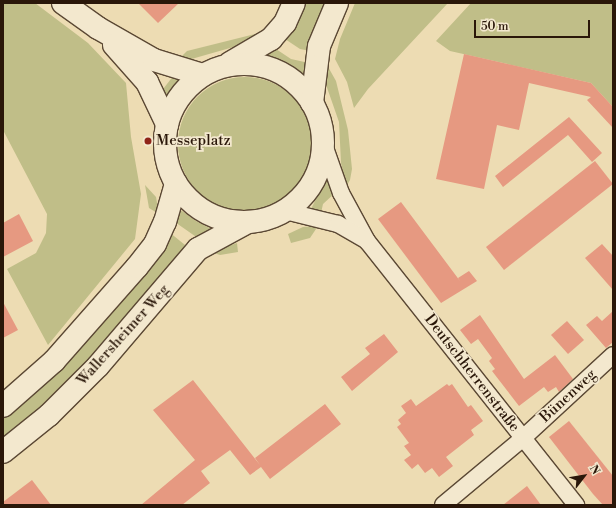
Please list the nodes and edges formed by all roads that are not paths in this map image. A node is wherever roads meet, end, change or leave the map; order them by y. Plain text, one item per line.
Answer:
1 (63, 3) edge
2 (294, 3) edge
3 (337, 3) edge
4 (98, 28) junction
5 (213, 71) junction
6 (312, 103) junction
7 (167, 124) junction
8 (323, 142) junction
9 (176, 184) junction
10 (285, 211) junction
11 (246, 223) junction
12 (367, 241) junction
13 (613, 354) edge
14 (3, 406) edge
15 (523, 438) junction
16 (3, 452) edge
17 (443, 505) edge
18 (576, 505) edge

1 - 4 main road
2 - 5 main road
3 - 6 main road
4 - 5 main road
4 - 7 main road
5 - 6 main road, Wallersheimer Weg
5 - 7 main road, Wallersheimer Weg
6 - 8 main road, Wallersheimer Weg
7 - 9 main road, Wallersheimer Weg
8 - 10 main road, Wallersheimer Weg
8 - 12 street, Deutschherrenstraße
9 - 11 main road, Wallersheimer Weg
9 - 14 main road
10 - 11 main road, Wallersheimer Weg
10 - 12 street, Deutschherrenstraße
11 - 16 main road, Wallersheimer Weg
12 - 15 street, Deutschherrenstraße
13 - 15 street, Bünenweg
15 - 17 street, Bünenweg
15 - 18 street, Deutschherrenstraße

